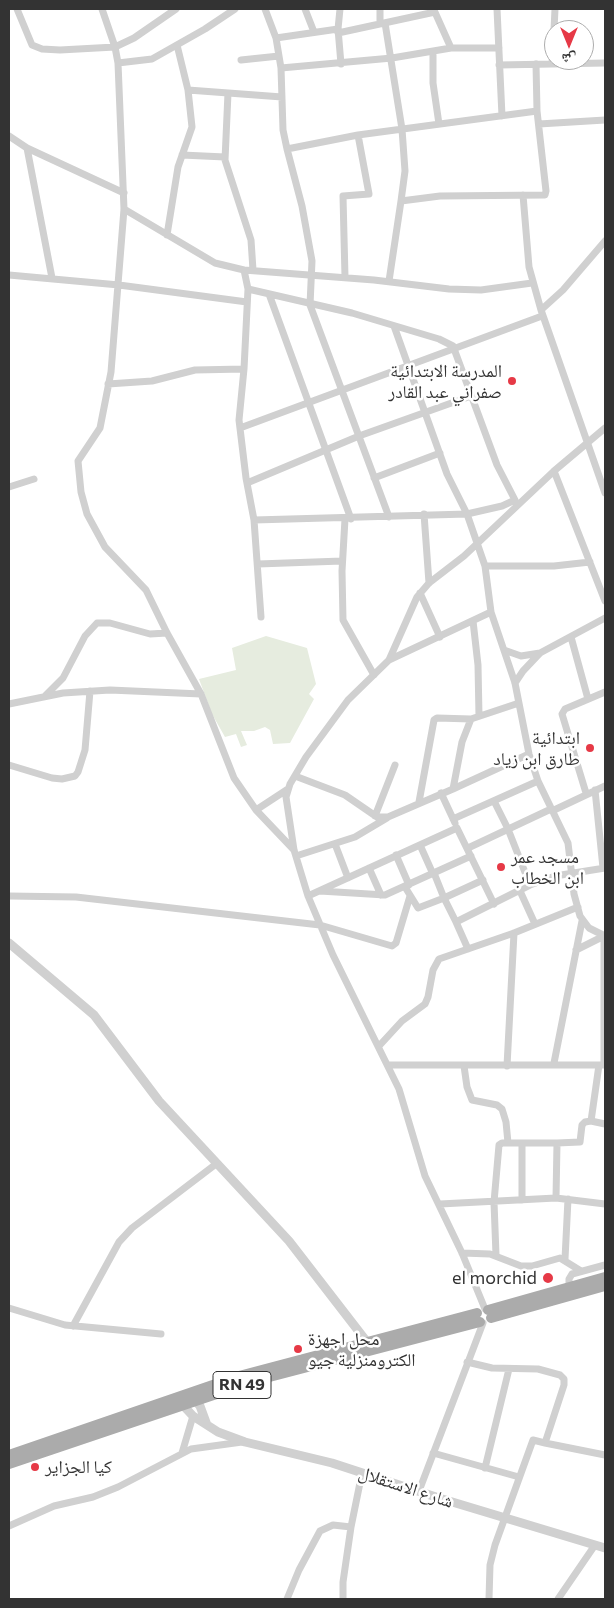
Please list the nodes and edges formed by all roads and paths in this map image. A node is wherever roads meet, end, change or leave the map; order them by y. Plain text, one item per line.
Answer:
1 (17, 9) edge
2 (102, 9) edge
3 (176, 9) edge
4 (235, 9) edge
5 (265, 9) edge
6 (305, 9) edge
7 (340, 9) edge
8 (380, 9) edge
9 (497, 9) edge
10 (434, 10) edge
11 (382, 24) junction
12 (338, 31) junction
13 (314, 32) junction
14 (276, 38) junction
15 (177, 45) junction
16 (115, 48) junction
17 (451, 48) junction
18 (499, 48) junction
19 (433, 51) junction
20 (279, 56) junction
21 (392, 58) junction
22 (241, 60) dead end
23 (118, 63) junction
24 (342, 64) junction
25 (536, 64) junction
26 (544, 64) edge
27 (499, 65) junction
28 (281, 68) junction
29 (188, 90) junction
30 (228, 93) junction
31 (282, 97) junction
32 (537, 111) junction
33 (502, 116) junction
34 (605, 119) edge
35 (439, 124) junction
36 (539, 124) junction
37 (605, 125) edge
38 (402, 129) junction
39 (358, 135) junction
40 (9, 136) edge
41 (27, 148) junction
42 (287, 149) junction
43 (182, 155) junction
44 (225, 157) junction
45 (124, 193) junction
46 (522, 195) junction
47 (400, 201) junction
48 (124, 209) junction
49 (167, 236) junction
50 (605, 241) edge
51 (244, 270) junction
52 (253, 270) junction
53 (312, 274) junction
54 (9, 275) edge
55 (345, 277) junction
56 (52, 278) junction
57 (389, 281) junction
58 (532, 283) junction
59 (119, 285) junction
60 (248, 289) junction
61 (269, 294) junction
62 (247, 302) junction
63 (310, 305) junction
64 (542, 313) junction
65 (394, 326) junction
66 (455, 349) junction
67 (408, 366) junction
68 (244, 369) junction
69 (108, 384) junction
70 (342, 390) junction
71 (472, 396) junction
72 (309, 402) junction
73 (425, 412) junction
74 (240, 428) junction
75 (605, 428) edge
76 (359, 436) junction
77 (586, 444) junction
78 (326, 450) junction
79 (440, 453) junction
80 (554, 471) junction
81 (374, 478) junction
82 (34, 479) dead end
83 (247, 483) junction
84 (9, 487) edge
85 (605, 493) edge
86 (517, 502) junction
87 (424, 514) junction
88 (467, 514) junction
89 (389, 517) junction
90 (348, 519) junction
91 (254, 520) junction
92 (478, 543) junction
93 (342, 561) junction
94 (590, 562) junction
95 (258, 564) junction
96 (485, 566) junction
97 (429, 583) junction
98 (420, 593) junction
99 (605, 601) edge
100 (492, 612) junction
101 (260, 617) dead end
102 (605, 618) edge
103 (473, 621) junction
104 (167, 633) junction
105 (440, 636) junction
106 (571, 637) junction
107 (504, 650) junction
108 (540, 653) junction
109 (389, 660) junction
110 (374, 675) junction
111 (515, 683) junction
112 (90, 691) junction
113 (605, 692) edge
114 (201, 694) junction
115 (43, 697) junction
116 (588, 699) junction
117 (519, 703) junction
118 (9, 704) edge
119 (479, 716) junction
120 (471, 719) junction
121 (529, 754) junction
122 (9, 765) edge
123 (395, 765) dead end
124 (295, 776) junction
125 (538, 781) junction
126 (605, 786) edge
127 (288, 789) junction
128 (453, 789) junction
129 (595, 790) junction
130 (586, 793) junction
131 (441, 794) junction
132 (494, 801) junction
133 (419, 802) junction
134 (256, 810) junction
135 (552, 810) junction
136 (375, 816) junction
137 (388, 817) junction
138 (453, 819) junction
139 (457, 828) junction
140 (508, 829) junction
141 (335, 844) junction
142 (420, 844) junction
143 (468, 848) junction
144 (295, 853) junction
145 (396, 856) junction
146 (471, 856) junction
147 (369, 868) junction
148 (604, 868) edge
149 (571, 873) junction
150 (433, 874) junction
151 (348, 878) junction
152 (483, 880) junction
153 (530, 885) junction
154 (407, 886) junction
155 (319, 891) junction
156 (520, 891) junction
157 (381, 895) junction
158 (9, 896) edge
159 (308, 896) junction
160 (410, 896) junction
161 (444, 898) junction
162 (494, 904) junction
163 (578, 907) junction
164 (582, 920) junction
165 (456, 922) junction
166 (535, 924) junction
167 (320, 925) junction
168 (514, 933) junction
169 (605, 936) edge
170 (9, 943) edge
171 (468, 948) junction
172 (576, 950) junction
173 (379, 1046) junction
174 (554, 1063) junction
175 (389, 1065) junction
176 (603, 1065) edge
177 (464, 1066) junction
178 (507, 1066) junction
179 (592, 1121) junction
180 (605, 1124) edge
181 (508, 1143) junction
182 (522, 1143) junction
183 (557, 1144) junction
184 (216, 1164) junction
185 (556, 1198) junction
186 (568, 1199) junction
187 (522, 1200) junction
188 (494, 1202) junction
189 (440, 1204) junction
190 (605, 1204) edge
191 (462, 1253) junction
192 (496, 1255) junction
193 (565, 1259) junction
194 (605, 1264) edge
195 (581, 1271) junction
196 (605, 1277) edge
197 (605, 1286) edge
198 (569, 1288) junction
199 (9, 1308) edge
200 (484, 1316) junction
201 (73, 1326) junction
202 (161, 1334) dead end
203 (367, 1342) junction
204 (467, 1362) junction
205 (509, 1368) junction
206 (188, 1393) junction
207 (196, 1401) junction
208 (179, 1402) junction
209 (193, 1416) junction
210 (207, 1425) junction
211 (245, 1442) junction
212 (545, 1442) junction
213 (182, 1453) junction
214 (433, 1453) junction
215 (605, 1454) edge
216 (9, 1455) edge
217 (9, 1464) edge
218 (485, 1468) junction
219 (362, 1473) junction
220 (519, 1477) junction
221 (419, 1491) junction
222 (504, 1518) junction
223 (9, 1526) edge
224 (351, 1527) junction
225 (596, 1545) junction
226 (605, 1548) edge
227 (287, 1599) edge
228 (343, 1599) edge
229 (489, 1599) edge
230 (558, 1599) edge

1 - 16 street
2 - 16 street
3 - 16 street
4 - 15 street
5 - 14 street
6 - 13 street
7 - 12 street
8 - 11 street
9 - 18 street
10 - 11 street
10 - 17 street
11 - 12 street
11 - 21 street
12 - 13 street
12 - 24 street
13 - 14 street
14 - 20 street
15 - 23 street
15 - 29 street
16 - 23 street
17 - 18 street
17 - 19 street
18 - 27 street
19 - 21 street
19 - 35 street
20 - 22 street
20 - 28 street
21 - 24 street
21 - 38 street
23 - 45 street
24 - 28 street
25 - 26 street
25 - 27 street
25 - 32 street
27 - 33 street
28 - 31 street
29 - 30 street
29 - 43 street
30 - 31 street
30 - 44 street
31 - 42 street
32 - 33 street
32 - 36 street
33 - 35 street
34 - 36 street
34 - 37 street
35 - 38 street
36 - 46 street
38 - 39 street
38 - 47 street
39 - 42 street
39 - 55 street
40 - 41 street
41 - 45 street
41 - 56 street
42 - 53 street
43 - 44 street
43 - 49 street
44 - 52 street
45 - 48 street
46 - 47 street
46 - 58 street
47 - 57 street
48 - 49 street
48 - 59 street
49 - 51 street
50 - 64 street
51 - 52 street
51 - 60 street
52 - 53 street
53 - 55 street
53 - 63 street
54 - 56 street
55 - 57 street
56 - 59 street
57 - 58 street
58 - 64 street
59 - 62 street
59 - 69 street
60 - 61 street
60 - 62 street
61 - 63 street
61 - 72 street
62 - 68 street
63 - 65 street
63 - 70 street
64 - 66 street
64 - 77 street
65 - 66 street
65 - 67 street
66 - 67 street
66 - 71 street
67 - 70 street
67 - 73 street
68 - 69 street
68 - 74 street
69 - 104 street
70 - 72 street
70 - 76 street
71 - 73 street
71 - 86 street
72 - 74 street
72 - 78 street
73 - 76 street
73 - 79 street
74 - 83 street
75 - 77 street
76 - 78 street
76 - 81 street
77 - 80 street
77 - 85 street
78 - 83 street
78 - 90 street
79 - 81 street
79 - 88 street
80 - 86 street
80 - 94 street
81 - 89 street
82 - 84 street
83 - 91 street
86 - 88 street
86 - 92 street
87 - 88 street
87 - 89 street
87 - 97 street
88 - 92 street
89 - 90 street
90 - 91 street
90 - 93 street
91 - 95 street
92 - 96 street
92 - 97 street
93 - 95 street
93 - 110 street
94 - 96 street
94 - 99 street
95 - 101 street
96 - 100 street
97 - 98 street
98 - 105 street
98 - 109 street
100 - 103 street
100 - 107 street
102 - 106 street
103 - 105 street
103 - 119 street
104 - 114 street
104 - 115 street
105 - 109 street
106 - 108 street
106 - 116 street
107 - 108 street
107 - 111 street
108 - 111 street
109 - 110 street
110 - 124 street
111 - 117 street
112 - 114 street
112 - 115 street
112 - 122 street
113 - 116 street
114 - 134 street
115 - 118 street
116 - 130 street
117 - 119 street
117 - 121 street
119 - 120 street
120 - 128 street
120 - 133 street
121 - 125 street
121 - 128 street
123 - 136 street
124 - 127 street
124 - 136 street
125 - 132 street
125 - 135 street
126 - 129 street
127 - 134 street
127 - 144 street
128 - 131 street
129 - 130 street
129 - 148 street
130 - 135 street
131 - 133 street
131 - 138 street
132 - 138 street
132 - 140 street
133 - 137 street
134 - 144 street
135 - 140 street
135 - 149 street
136 - 137 street
137 - 141 street
138 - 139 street
139 - 142 street
139 - 143 street
140 - 143 street
140 - 153 street
141 - 144 street
141 - 151 street
142 - 145 street
142 - 150 street
143 - 146 street
144 - 159 street
145 - 147 street
145 - 154 street
146 - 150 street
146 - 152 street
147 - 151 street
147 - 157 street
148 - 149 street
149 - 153 street
149 - 163 street
150 - 154 street
150 - 161 street
151 - 155 street
152 - 161 street
152 - 162 street
153 - 156 street
154 - 157 street
154 - 160 street
155 - 157 street
155 - 159 street
156 - 162 street
156 - 166 street
158 - 167 street
159 - 167 street
160 - 161 street
160 - 167 street
161 - 165 street
162 - 165 street
163 - 164 street
163 - 166 street
164 - 169 street
164 - 172 street
165 - 171 street
166 - 168 street
167 - 173 street
168 - 171 street
168 - 178 street
169 - 172 street
169 - 176 street
170 - 184 street
171 - 173 street
172 - 174 street
173 - 175 street
174 - 176 street
174 - 178 street
175 - 177 street
175 - 189 street
176 - 179 street
177 - 178 street
177 - 181 street
179 - 180 street
179 - 183 street
181 - 182 street
181 - 188 street
182 - 183 street
182 - 187 street
183 - 185 street
184 - 201 street
184 - 203 street
185 - 186 street
185 - 187 street
186 - 190 street
186 - 193 street
187 - 188 street
188 - 189 street
188 - 192 street
189 - 191 street
191 - 192 street
191 - 200 street
192 - 193 street
193 - 195 street
194 - 195 street
195 - 198 street
196 - 198 main road, RN 49
197 - 200 main road, RN 49
198 - 200 main road, RN 49
199 - 201 street
200 - 203 main road, RN 49
200 - 204 street
200 - 207 main road, RN 49
201 - 202 street
203 - 206 main road, RN 49
204 - 205 street
204 - 214 street
205 - 212 street
205 - 218 street
206 - 207 street
206 - 208 main road, RN 49
207 - 208 main road, RN 49
207 - 210 street
208 - 209 street, شارع الاستقلال
208 - 216 main road, RN 49
208 - 217 main road, RN 49
209 - 210 street, شارع الاستقلال
209 - 213 street
210 - 211 street, شارع الاستقلال
211 - 213 street
211 - 219 street, شارع الاستقلال
212 - 215 street
212 - 220 street
213 - 223 street
214 - 218 street
214 - 221 street
218 - 220 street
219 - 221 street, شارع الاستقلال
219 - 224 street
220 - 222 street
221 - 222 street, شارع الاستقلال
222 - 225 street, شارع الاستقلال
222 - 229 street
224 - 227 street
224 - 228 street
225 - 226 street, شارع الاستقلال
225 - 230 street

